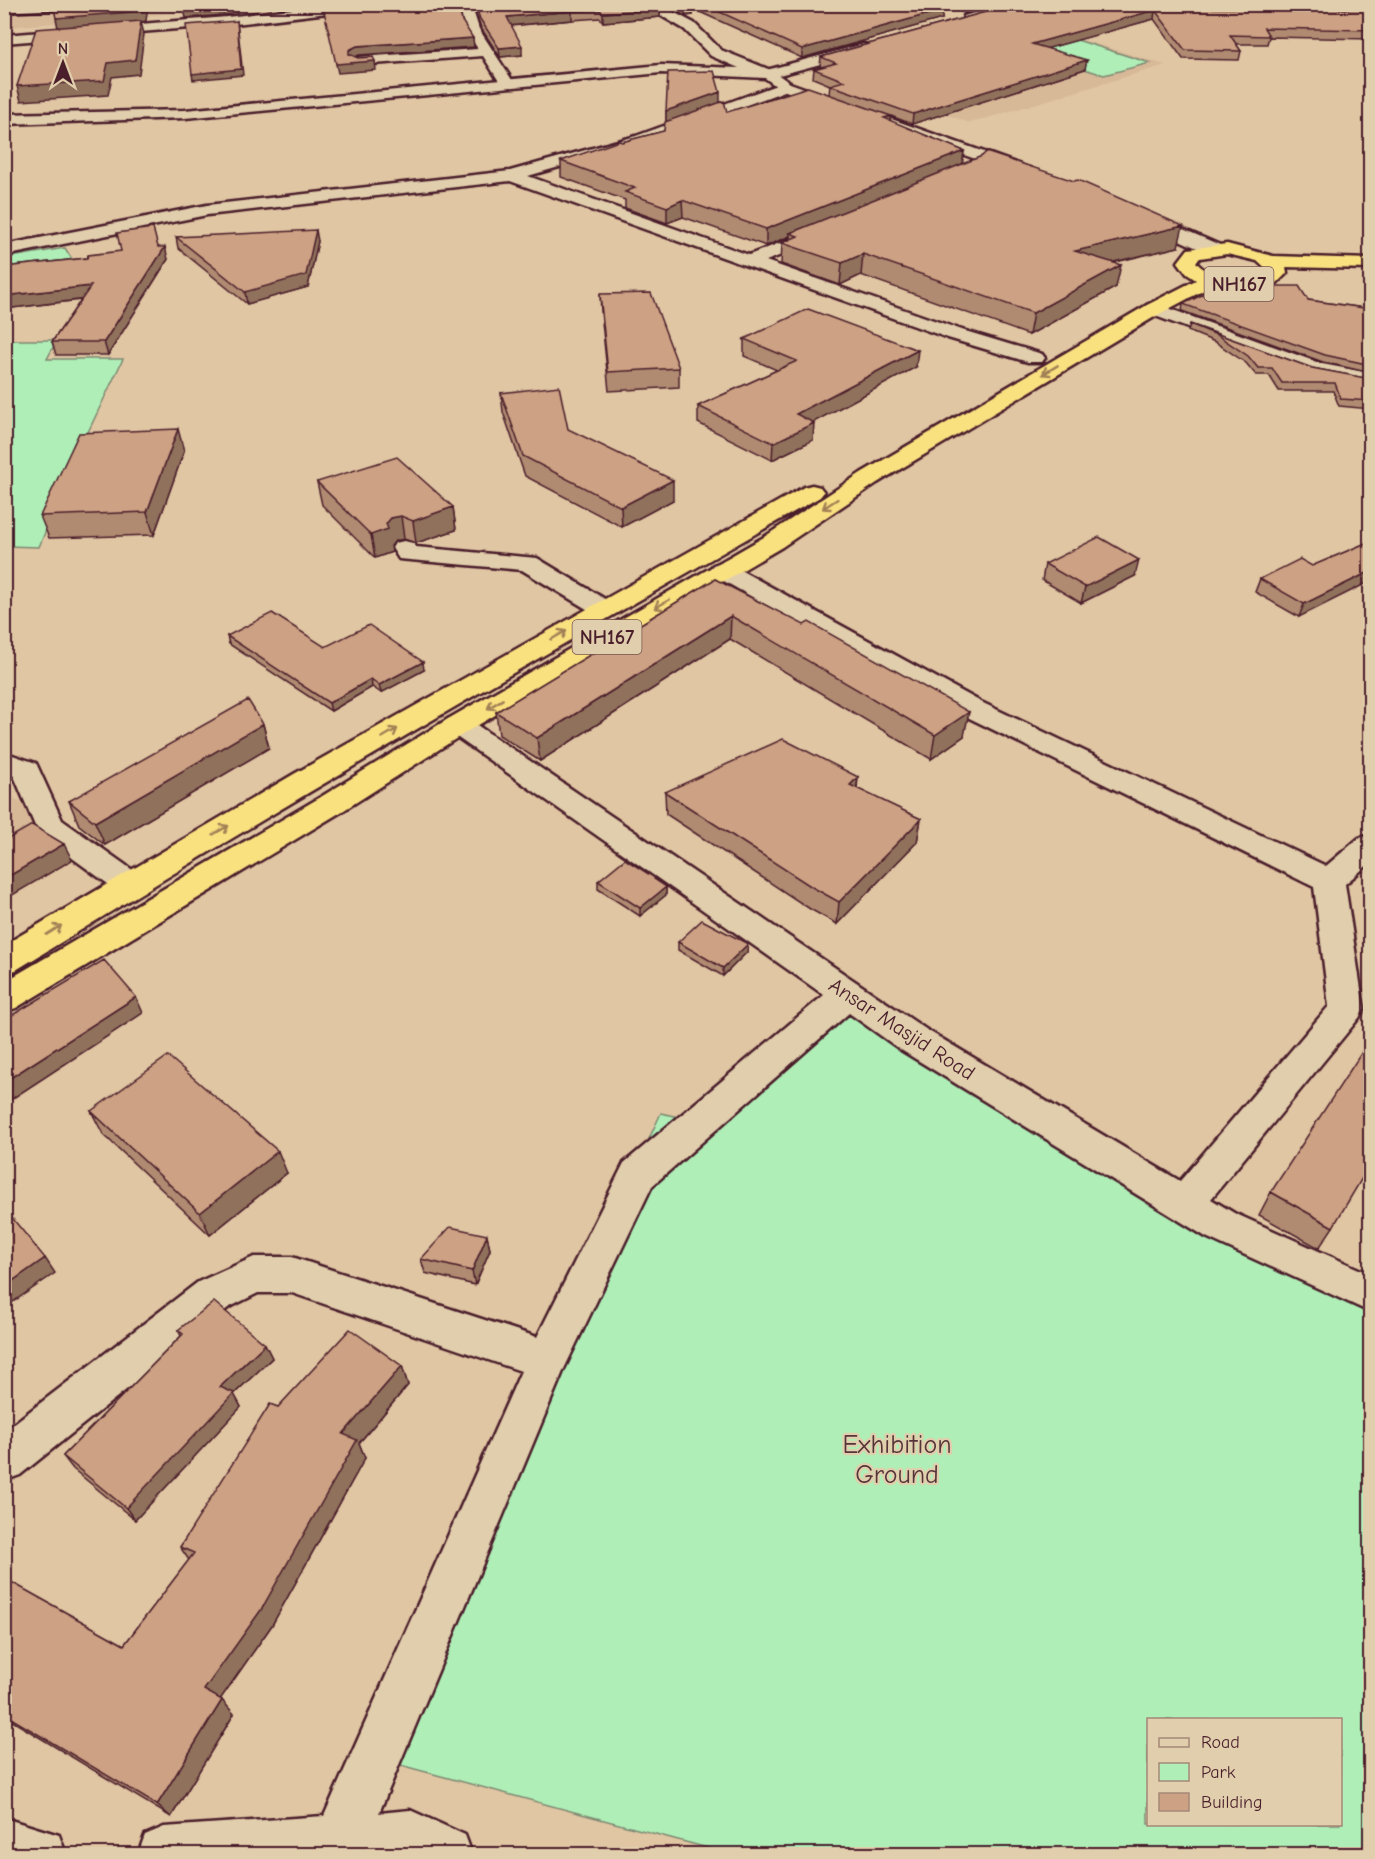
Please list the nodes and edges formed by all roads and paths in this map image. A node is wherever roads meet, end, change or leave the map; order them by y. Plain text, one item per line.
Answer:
1 (78, 4) edge
2 (370, 4) edge
3 (465, 4) edge
4 (647, 4) edge
5 (1019, 4) edge
6 (4, 8) edge
7 (1003, 9) junction
8 (1037, 9) edge
9 (1327, 9) edge
10 (1304, 12) edge
11 (960, 20) edge
12 (4, 39) edge
13 (878, 44) edge
14 (487, 52) junction
15 (359, 61) edge
16 (768, 74) junction
17 (507, 82) junction
18 (785, 86) junction
19 (4, 119) edge
20 (985, 157) junction
21 (972, 171) edge
22 (511, 176) junction
23 (1037, 176) edge
24 (1130, 212) edge
25 (836, 227) edge
26 (1214, 249) junction
27 (4, 251) edge
28 (749, 261) junction
29 (1371, 264) edge
30 (1275, 267) junction
31 (1371, 274) edge
32 (1203, 276) junction
33 (1154, 309) junction
34 (1035, 358) junction
35 (1371, 379) edge
36 (404, 548) dead end
37 (722, 570) junction
38 (604, 609) junction
39 (458, 725) junction
40 (4, 761) edge
41 (1371, 846) edge
42 (1329, 882) junction
43 (130, 884) junction
44 (4, 961) edge
45 (847, 995) junction
46 (4, 999) edge
47 (1185, 1203) junction
48 (1371, 1294) edge
49 (547, 1360) junction
50 (4, 1459) edge
51 (340, 1842) junction
52 (4, 1844) edge
53 (40, 1854) edge
54 (164, 1854) edge
55 (446, 1854) edge

1 - 6 street
2 - 12 street
3 - 14 street
4 - 16 street
5 - 7 street
7 - 8 street
7 - 11 street
9 - 10 street
13 - 16 street
14 - 15 street
14 - 17 street
16 - 17 street
16 - 18 street
17 - 19 street
18 - 20 street
18 - 22 street
20 - 21 street
20 - 23 street
22 - 27 street
22 - 28 street
24 - 26 street
25 - 28 street
26 - 30 highway, NH167
26 - 32 highway, NH167
28 - 34 street
29 - 30 highway, NH167
30 - 31 highway, NH167
30 - 32 highway, NH167
32 - 33 highway, NH167
32 - 34 highway, NH167
33 - 35 street
33 -> 37 highway, NH167
34 - 38 highway, NH167
36 - 38 street
37 -> 39 highway, NH167
37 - 42 street
43 -> 38 highway, NH167
39 - 45 street, Ansar Masjid Road
39 - 46 highway, NH167
40 - 43 street
41 - 42 street
42 - 47 street
44 -> 43 highway, NH167
45 - 47 street, Ansar Masjid Road
45 - 49 street
47 - 48 street, Ansar Masjid Road
49 - 50 street
49 - 51 street
51 - 54 street
51 - 55 street
52 - 53 street

